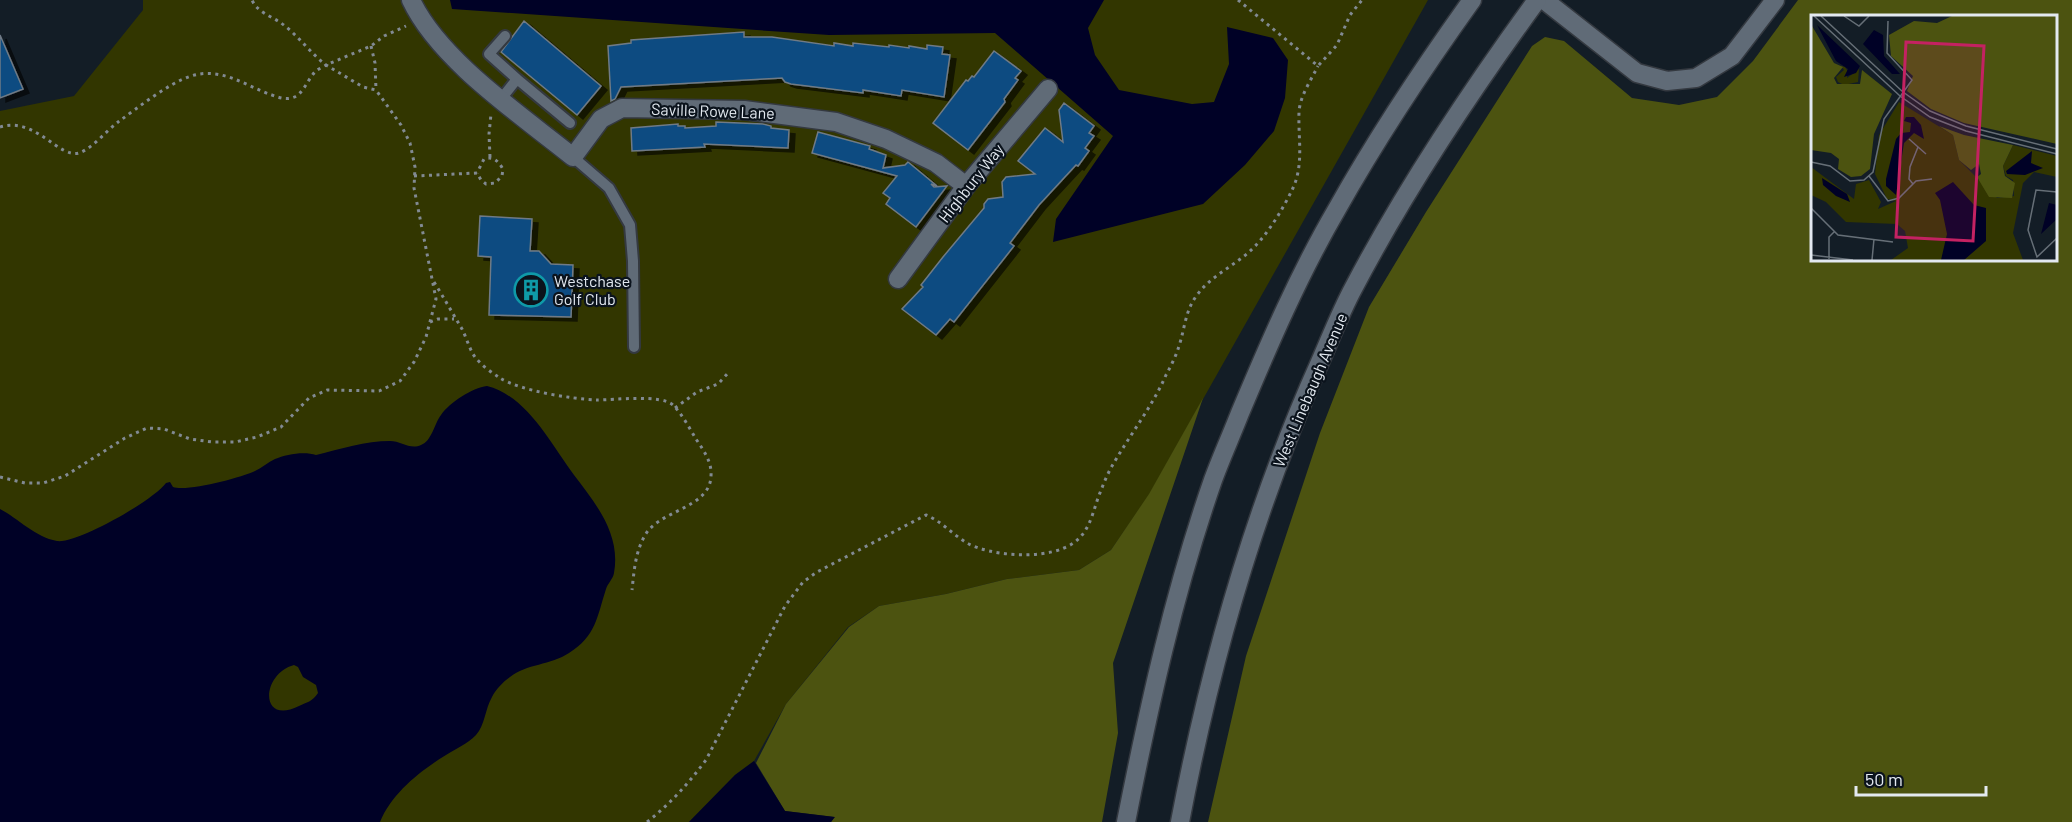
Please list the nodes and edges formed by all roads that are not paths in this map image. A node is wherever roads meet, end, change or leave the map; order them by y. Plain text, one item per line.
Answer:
1 (1472, 0) edge
2 (1537, 0) edge
3 (1544, 0) edge
4 (1775, 0) edge
5 (414, 7) edge
6 (505, 36) dead end
7 (517, 79) junction
8 (1048, 89) dead end
9 (501, 99) junction
10 (570, 123) dead end
11 (573, 157) junction
12 (966, 186) junction
13 (898, 279) dead end
14 (634, 347) dead end
15 (1126, 822) edge
16 (1180, 822) edge

1 - 15 main road
2 - 16 main road, West Linebaugh Avenue
3 - 4 main road
5 - 9 main road
6 - 7 lane
7 - 9 lane
7 - 10 lane
8 - 12 main road, Highbury Way
9 - 11 main road
11 - 12 main road, Saville Rowe Lane
11 - 14 lane
12 - 13 main road, Highbury Way

